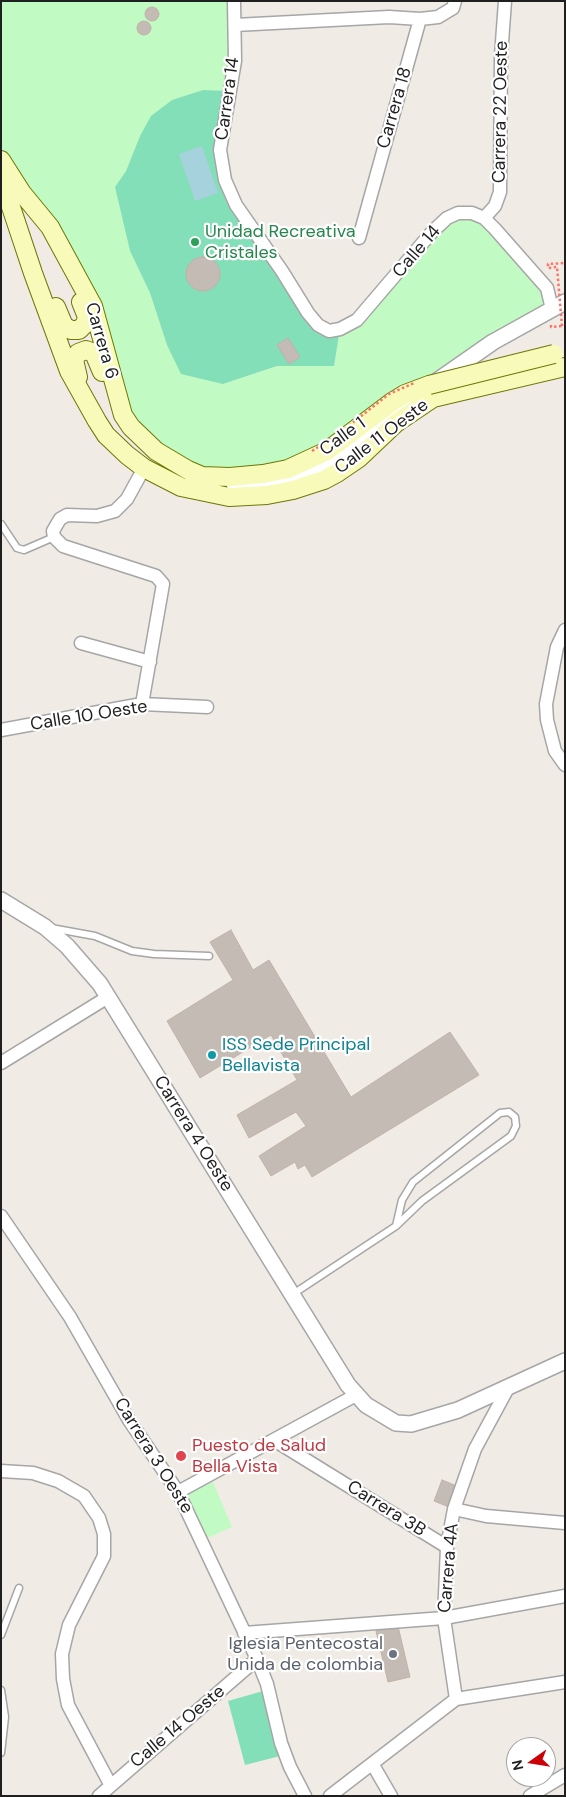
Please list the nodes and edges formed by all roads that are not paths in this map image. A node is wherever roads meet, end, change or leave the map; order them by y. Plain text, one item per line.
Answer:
1 (234, 1) edge
2 (455, 1) edge
3 (505, 1) edge
4 (420, 19) junction
5 (235, 25) junction
6 (1, 160) edge
7 (1, 177) edge
8 (484, 218) junction
9 (50, 227) junction
10 (359, 238) dead end
11 (24, 242) junction
12 (559, 305) edge
13 (340, 329) joint
14 (494, 342) junction
15 (565, 351) edge
16 (565, 368) edge
17 (433, 398) junction
18 (97, 421) junction
19 (127, 421) junction
20 (144, 468) junction
21 (202, 476) junction
22 (1, 524) edge
23 (54, 537) junction
24 (565, 630) edge
25 (81, 643) dead end
26 (150, 662) junction
27 (142, 704) junction
28 (207, 707) dead end
29 (1, 730) edge
30 (560, 750) edge
31 (565, 765) edge
32 (1, 900) edge
33 (45, 927) junction
34 (209, 956) dead end
35 (108, 997) junction
36 (1, 1063) edge
37 (1, 1216) edge
38 (396, 1226) junction
39 (292, 1294) junction
40 (565, 1362) edge
41 (508, 1388) junction
42 (356, 1395) junction
43 (274, 1440) junction
44 (1, 1471) edge
45 (178, 1492) junction
46 (454, 1509) junction
47 (565, 1523) edge
48 (447, 1547) junction
49 (19, 1588) dead end
50 (565, 1596) edge
51 (444, 1618) junction
52 (244, 1633) junction
53 (1, 1635) edge
54 (258, 1659) junction
55 (565, 1682) edge
56 (1, 1690) edge
57 (456, 1699) junction
58 (1, 1753) edge
59 (373, 1765) junction
60 (565, 1775) edge
61 (110, 1784) junction
62 (99, 1796) edge
63 (305, 1796) edge
64 (330, 1796) edge
65 (391, 1796) edge
66 (530, 1796) edge

1 - 5 street, Carrera 14
2 - 4 street
3 - 8 street, Carrera 22 Oeste
4 - 5 street
4 - 10 street, Carrera 18
5 - 13 street, Carrera 14
6 - 9 main road, Carrera 6
7 - 11 main road, Carrera 6
8 - 12 street
8 - 13 street, Calle 14
9 - 11 main road
9 - 19 main road, Carrera 6
11 - 18 main road, Carrera 6
12 - 14 street
14 - 17 street
14 - 21 street
15 - 21 main road, Calle 1, bridge
16 - 17 main road, Calle 11 Oeste
17 - 20 main road, Calle 11 Oeste
18 - 19 main road
18 - 20 main road, Carrera 6
19 - 20 main road
19 - 21 main road
20 - 23 street
22 - 23 lane
23 - 26 street
24 - 30 street
25 - 26 street
26 - 27 street
27 - 28 street, Calle 10 Oeste
27 - 29 street, Calle 10 Oeste
30 - 31 street
32 - 33 street, Carrera 4 Oeste
33 - 34 lane
33 - 35 street, Carrera 4 Oeste
35 - 36 street
35 - 39 street, Carrera 4 Oeste
37 - 45 street, Carrera 3 Oeste
38 - 38 lane
38 - 39 lane
39 - 42 street, Carrera 4 Oeste
40 - 41 street, Carrera 4 Oeste
41 - 42 street, Carrera 4 Oeste
41 - 46 street, Carrera 4A
42 - 43 street
43 - 45 street
43 - 48 street, Carrera 3B
44 - 61 street
45 - 52 street, Carrera 3 Oeste
46 - 47 street
46 - 48 street, Carrera 4A
48 - 51 street, Carrera 4A
49 - 53 lane
50 - 51 street
51 - 52 street
51 - 57 street, Carrera 4A
52 - 54 street, Carrera 3 Oeste
54 - 61 street, Calle 14 Oeste
54 - 63 street, Carrera 3 Oeste
55 - 57 street
56 - 58 lane
57 - 59 street
59 - 64 street
59 - 65 street
60 - 66 street
61 - 62 street, Calle 14 Oeste

